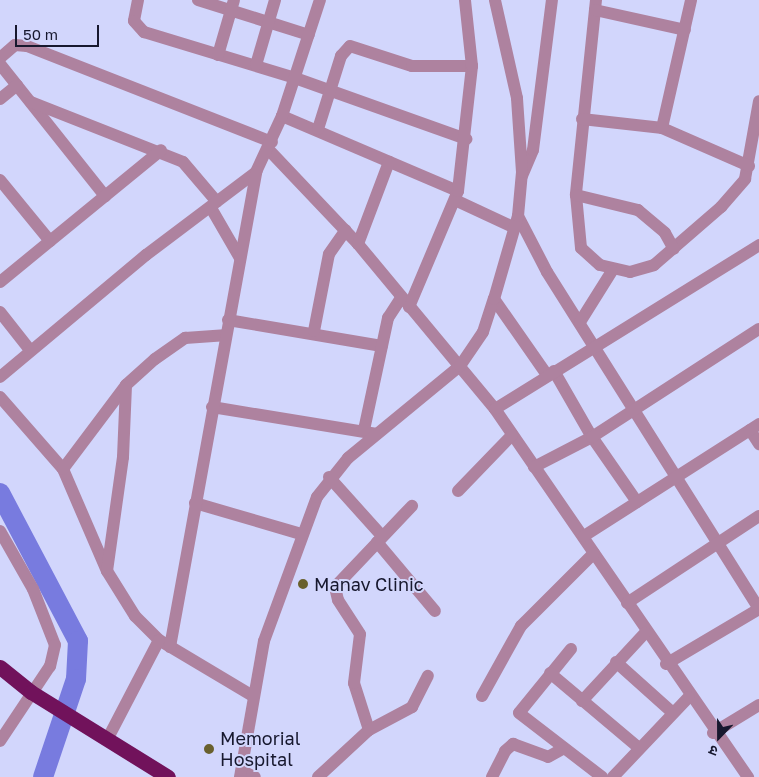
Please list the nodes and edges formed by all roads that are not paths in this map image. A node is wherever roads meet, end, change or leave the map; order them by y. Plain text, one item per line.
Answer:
1 (138, 0) edge
2 (198, 0) edge
3 (275, 0) edge
4 (320, 0) edge
5 (465, 0) edge
6 (495, 0) edge
7 (552, 0) edge
8 (691, 0) edge
9 (232, 5) edge
10 (596, 5) edge
11 (269, 21) junction
12 (685, 30) junction
13 (309, 35) junction
14 (218, 55) junction
15 (0, 58) edge
16 (0, 64) edge
17 (256, 65) junction
18 (472, 66) junction
19 (295, 78) junction
20 (17, 85) junction
21 (330, 90) junction
22 (0, 99) edge
23 (759, 101) edge
24 (31, 102) junction
25 (282, 116) junction
26 (582, 119) junction
27 (662, 128) junction
28 (318, 129) junction
29 (466, 139) junction
30 (270, 146) junction
31 (161, 150) junction
32 (389, 162) junction
33 (750, 166) junction
34 (256, 172) junction
35 (522, 178) junction
36 (0, 180) edge
37 (576, 195) junction
38 (104, 196) junction
39 (456, 196) junction
40 (214, 205) junction
41 (517, 222) junction
42 (346, 230) junction
43 (50, 241) junction
44 (358, 244) junction
45 (759, 245) edge
46 (674, 249) junction
47 (240, 258) junction
48 (612, 271) junction
49 (0, 282) edge
50 (494, 299) junction
51 (405, 302) junction
52 (0, 312) edge
53 (228, 320) junction
54 (580, 322) junction
55 (759, 329) edge
56 (314, 331) junction
57 (224, 335) junction
58 (382, 346) junction
59 (596, 346) junction
60 (30, 350) junction
61 (460, 366) junction
62 (550, 373) junction
63 (0, 377) edge
64 (126, 385) junction
65 (0, 397) edge
66 (212, 407) junction
67 (495, 409) junction
68 (635, 409) junction
69 (754, 427) edge
70 (364, 430) junction
71 (377, 434) junction
72 (512, 436) junction
73 (592, 437) junction
74 (759, 444) edge
75 (534, 467) junction
76 (63, 469) junction
77 (330, 477) junction
78 (678, 477) junction
79 (458, 491) dead end
80 (637, 502) junction
81 (195, 503) junction
82 (412, 506) dead end
83 (758, 519) edge
84 (0, 531) edge
85 (301, 534) junction
86 (584, 536) junction
87 (379, 539) junction
88 (717, 543) junction
89 (594, 553) junction
90 (107, 571) junction
91 (627, 603) junction
92 (759, 609) edge
93 (435, 611) dead end
94 (645, 633) junction
95 (159, 640) junction
96 (170, 648) junction
97 (571, 649) dead end
98 (616, 662) junction
99 (666, 664) junction
100 (0, 668) edge
101 (550, 673) junction
102 (428, 676) dead end
103 (36, 696) junction
104 (253, 696) junction
105 (482, 696) dead end
106 (689, 697) junction
107 (582, 701) junction
108 (759, 704) edge
109 (673, 713) junction
110 (369, 730) junction
111 (714, 733) junction
112 (108, 738) junction
113 (0, 741) edge
114 (564, 748) junction
115 (639, 748) junction
116 (241, 774) edge
117 (618, 775) edge
118 (168, 777) edge
119 (255, 777) edge
120 (318, 777) edge
121 (492, 777) edge
122 (602, 777) edge
123 (748, 777) edge

1 - 14 street
2 - 9 street
3 - 11 street
4 - 13 street
5 - 18 street
6 - 35 street
7 - 35 street
8 - 12 street
9 - 11 street
9 - 14 street
10 - 12 street
10 - 26 street
11 - 13 street
11 - 17 street
12 - 27 street
13 - 19 street
14 - 17 street
15 - 30 street
16 - 20 street
17 - 19 street
18 - 21 street
18 - 29 street
19 - 21 street
19 - 25 street
20 - 22 street
20 - 24 street
21 - 28 street
21 - 29 street
23 - 33 street
24 - 31 street
24 - 38 street
25 - 28 street
25 - 30 street
26 - 27 street
26 - 37 street
27 - 33 street
28 - 32 street
29 - 39 street
30 - 34 street
30 - 42 street
31 - 38 street
31 - 40 street
32 - 39 street
32 - 44 street
33 - 46 street
34 - 40 street
34 - 47 street
35 - 41 street
36 - 43 street
37 - 46 street
37 - 48 street
38 - 43 street
39 - 41 street
39 - 51 street
40 - 47 street
40 - 60 street
41 - 50 street
41 - 54 street
42 - 44 street
42 - 56 street
43 - 49 street
44 - 51 street
45 - 59 street
46 - 48 street
47 - 53 street
48 - 54 street
50 - 61 street
50 - 62 street
51 - 58 street
51 - 61 street
52 - 60 street
53 - 56 street
53 - 57 street
54 - 59 street
55 - 68 street
56 - 58 street
57 - 64 street
57 - 66 street
58 - 70 street
59 - 62 street
59 - 68 street
60 - 63 street
61 - 67 street
61 - 71 street
62 - 67 street
62 - 73 street
64 - 76 street
64 - 90 street
65 - 76 street
66 - 70 street
66 - 81 street
67 - 72 street
68 - 73 street
68 - 78 street
69 - 74 street
69 - 78 street
70 - 71 street
71 - 77 street
72 - 75 street
72 - 79 street
73 - 75 street
73 - 80 street
75 - 86 street
76 - 90 street
77 - 85 street
77 - 87 street
78 - 80 street
78 - 88 street
80 - 86 street
81 - 85 street
81 - 96 street
82 - 87 street
83 - 88 street
84 - 103 street
85 - 104 street
86 - 89 street
87 - 93 street
87 - 110 street
88 - 91 street
88 - 92 street
89 - 91 street
89 - 105 street
90 - 95 street
91 - 94 street
92 - 99 street
94 - 98 street
94 - 99 street
95 - 96 street
95 - 112 street
96 - 104 street
97 - 101 street
98 - 107 street
98 - 109 street
99 - 106 street
100 - 103 highway
101 - 107 street
101 - 114 street
102 - 110 street
103 - 112 highway
103 - 113 street
104 - 116 street
106 - 109 street
106 - 111 street
107 - 115 street
108 - 111 street
109 - 115 street
110 - 120 street
111 - 123 street
112 - 118 highway
114 - 121 street
114 - 122 street
115 - 117 street
116 - 119 street

